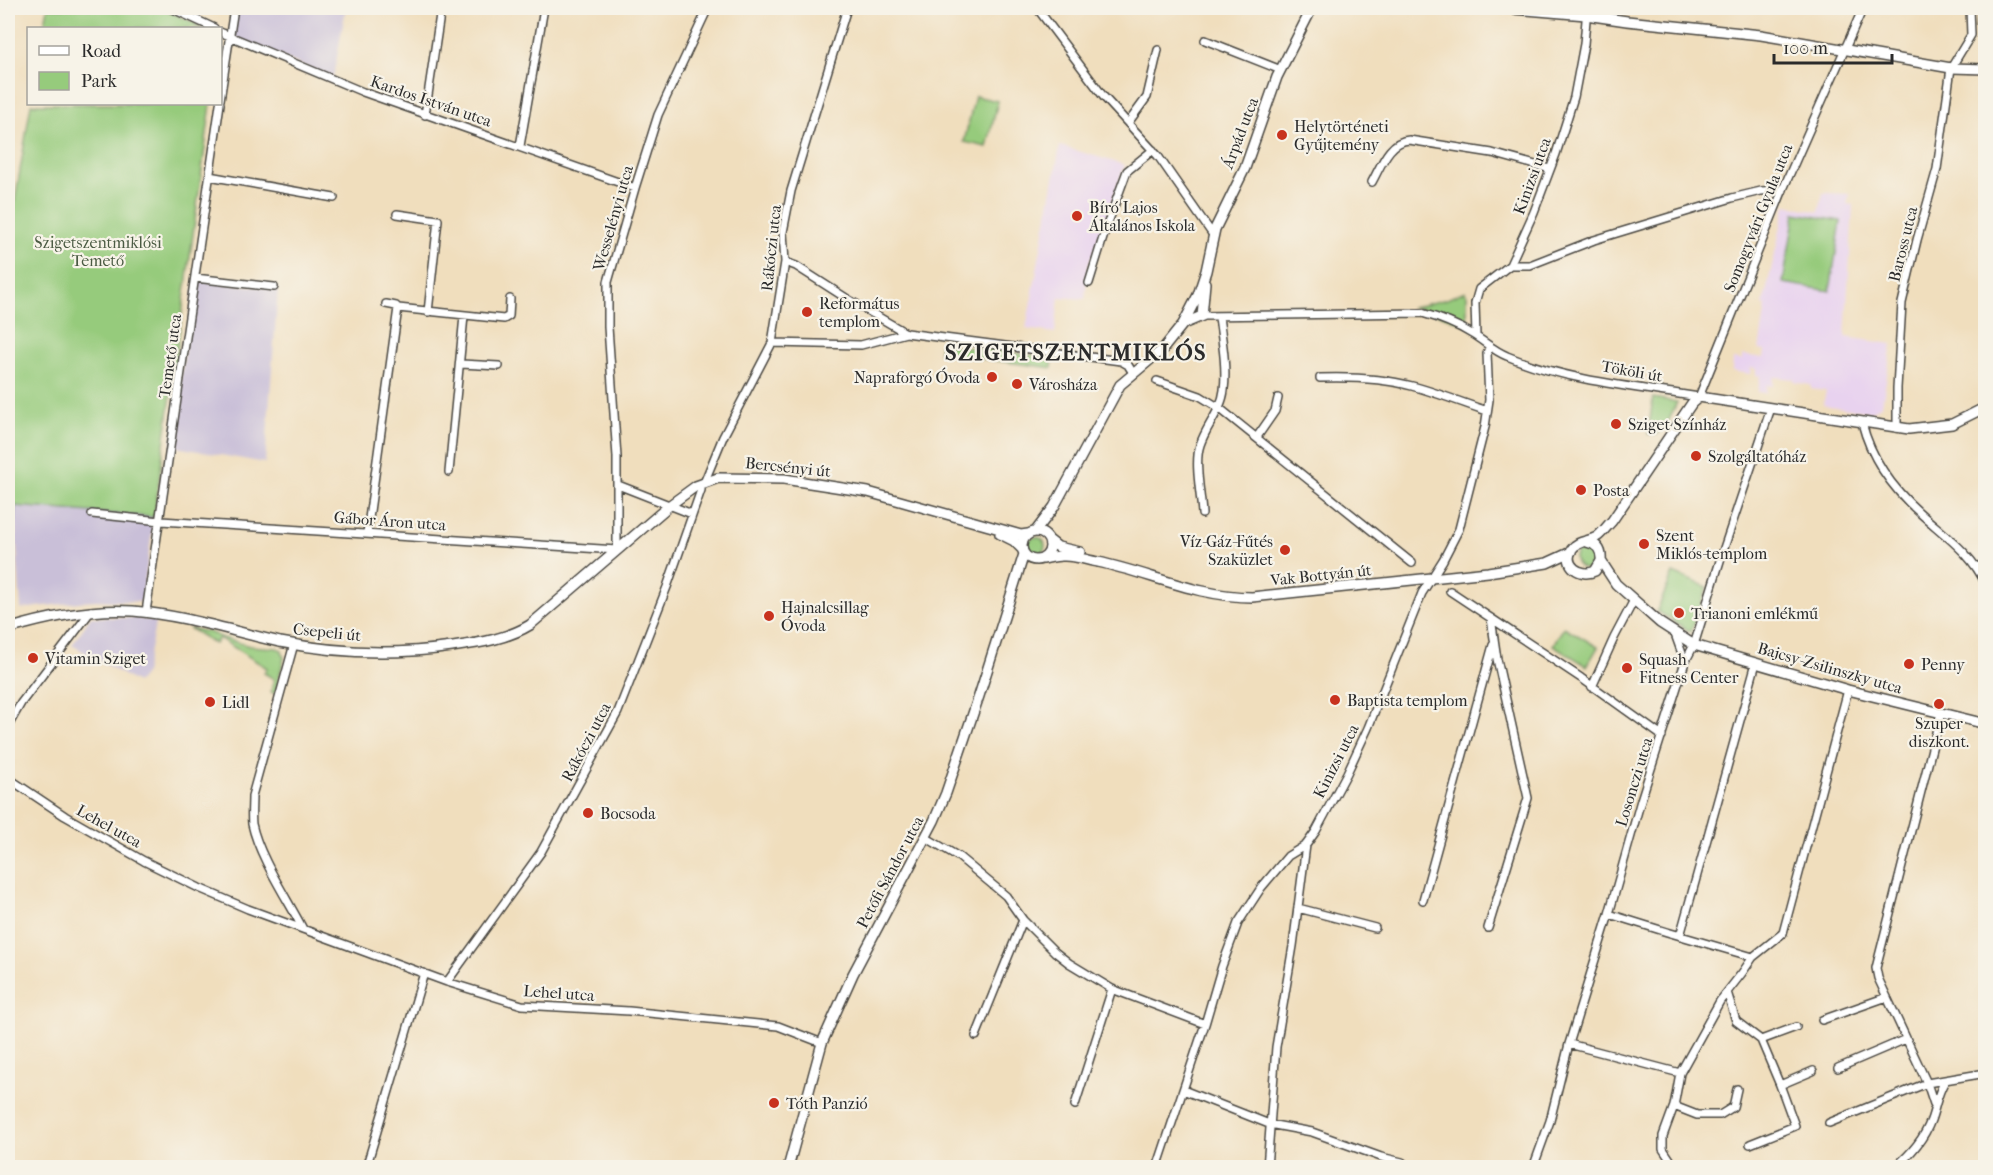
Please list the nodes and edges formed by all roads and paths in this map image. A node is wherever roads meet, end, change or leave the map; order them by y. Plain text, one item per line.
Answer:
1 (171, 8) edge
2 (234, 8) edge
3 (441, 8) edge
4 (544, 8) edge
5 (708, 8) edge
6 (847, 8) edge
7 (1037, 8) edge
8 (1312, 8) edge
9 (1501, 8) edge
10 (1863, 8) edge
11 (1970, 8) edge
12 (1587, 11) edge
13 (212, 27) edge
14 (222, 33) edge
15 (230, 36) junction
16 (1205, 40) dead end
17 (1158, 50) dead end
18 (1844, 50) junction
19 (1951, 68) junction
20 (1986, 69) edge
21 (1281, 70) junction
22 (222, 89) edge
23 (220, 105) edge
24 (425, 115) junction
25 (1128, 123) junction
26 (520, 146) junction
27 (1153, 150) junction
28 (1550, 169) junction
29 (209, 176) junction
30 (1372, 182) dead end
31 (634, 188) junction
32 (1783, 190) junction
33 (334, 198) dead end
34 (397, 214) dead end
35 (1213, 235) junction
36 (785, 262) junction
37 (1510, 265) junction
38 (1206, 272) junction
39 (195, 278) junction
40 (1089, 283) dead end
41 (274, 287) dead end
42 (510, 299) dead end
43 (386, 304) dead end
44 (398, 308) junction
45 (428, 312) junction
46 (464, 316) junction
47 (1202, 316) junction
48 (1219, 317) junction
49 (1183, 324) junction
50 (906, 333) junction
51 (1476, 336) junction
52 (772, 343) junction
53 (1490, 346) junction
54 (461, 364) junction
55 (499, 366) dead end
56 (1133, 373) junction
57 (1320, 378) dead end
58 (1157, 381) dead end
59 (1278, 398) dead end
60 (1699, 398) junction
61 (1218, 407) junction
62 (1986, 407) edge
63 (1771, 408) junction
64 (1487, 411) junction
65 (1862, 423) junction
66 (1897, 428) junction
67 (1257, 437) junction
68 (449, 472) dead end
69 (618, 485) junction
70 (702, 486) junction
71 (670, 505) junction
72 (1054, 507) junction
73 (92, 514) dead end
74 (692, 514) junction
75 (1202, 514) dead end
76 (161, 521) junction
77 (1612, 521) junction
78 (975, 523) junction
79 (367, 533) junction
80 (1032, 533) junction
81 (1048, 538) junction
82 (1587, 542) junction
83 (617, 550) junction
84 (1599, 550) junction
85 (1023, 551) junction
86 (1570, 552) junction
87 (1040, 560) junction
88 (1601, 561) junction
89 (1986, 562) edge
90 (1412, 563) dead end
91 (1533, 565) junction
92 (1116, 566) junction
93 (1572, 566) junction
94 (1977, 567) junction
95 (1595, 571) junction
96 (1432, 578) junction
97 (1616, 584) junction
98 (1986, 585) edge
99 (1014, 587) junction
100 (1450, 591) dead end
101 (1634, 600) junction
102 (91, 611) junction
103 (146, 612) junction
104 (1491, 618) junction
105 (8, 629) edge
106 (1675, 634) junction
107 (1494, 641) junction
108 (294, 644) junction
109 (1694, 645) junction
110 (1685, 662) junction
111 (1756, 663) junction
112 (1592, 687) junction
113 (1848, 690) junction
114 (1941, 713) junction
115 (1986, 724) edge
116 (8, 726) edge
117 (1662, 736) junction
118 (8, 778) edge
119 (925, 837) junction
120 (1306, 845) junction
121 (1423, 900) dead end
122 (1298, 908) junction
123 (1609, 914) junction
124 (1023, 920) junction
125 (303, 928) junction
126 (1376, 928) dead end
127 (1488, 928) dead end
128 (1680, 936) junction
129 (1753, 957) junction
130 (424, 973) junction
131 (447, 982) junction
132 (1112, 989) junction
133 (1727, 992) junction
134 (1887, 997) junction
135 (1822, 1020) dead end
136 (1205, 1024) junction
137 (1796, 1027) dead end
138 (976, 1036) dead end
139 (1906, 1039) junction
140 (1761, 1040) junction
141 (822, 1042) junction
142 (1569, 1044) junction
143 (1838, 1068) dead end
144 (1813, 1071) dead end
145 (1680, 1073) junction
146 (1986, 1073) edge
147 (1945, 1081) junction
148 (1927, 1083) junction
149 (1780, 1085) junction
150 (1737, 1089) dead end
151 (1182, 1090) junction
152 (1934, 1104) junction
153 (1075, 1105) dead end
154 (1674, 1106) junction
155 (1829, 1122) dead end
156 (1269, 1124) junction
157 (1750, 1144) dead end
158 (1381, 1157) junction
159 (366, 1167) edge
160 (788, 1167) edge
161 (1157, 1167) edge
162 (1267, 1167) edge
163 (1395, 1167) edge
164 (1409, 1167) edge
165 (1533, 1167) edge
166 (1682, 1167) edge
167 (1894, 1167) edge

1 - 13 street
2 - 15 street, Temető utca
3 - 24 street
4 - 26 street
5 - 31 street, Wesselényi utca
6 - 36 street, Rákóczi utca
7 - 25 street
8 - 21 street, Árpád utca
9 - 12 street
10 - 18 street, Somogyvári Gyula utca
11 - 19 street
12 - 18 street
12 - 28 street, Kinizsi utca
14 - 15 street, Kardos István utca
15 - 22 street, Temető utca
15 - 24 street, Kardos István utca
16 - 21 street
17 - 25 street
18 - 19 street
18 - 32 street, Somogyvári Gyula utca
19 - 20 street
19 - 66 street, Baross utca
21 - 35 street, Árpád utca
23 - 29 street, Temető utca
24 - 26 street, Kardos István utca
25 - 27 street
26 - 31 street, Kardos István utca
27 - 35 street
27 - 40 street
28 - 30 street
28 - 37 street, Kinizsi utca
29 - 33 street
29 - 39 street, Temető utca
31 - 69 street, Wesselényi utca
32 - 37 street
32 - 60 street, Somogyvári Gyula utca
34 - 45 street
35 - 38 street, Árpád utca
36 - 50 street
36 - 52 street, Rákóczi utca
37 - 51 street, Kinizsi utca
38 - 47 street, Árpád utca
38 - 49 street, Árpád utca
39 - 41 street
39 - 76 street, Temető utca
42 - 46 street
43 - 44 street
44 - 45 street
44 - 79 street
45 - 46 street
46 - 54 street
47 - 48 street, Tököli út
47 - 49 street
48 - 51 street, Tököli út
48 - 61 street
49 - 56 street, Árpád utca
50 - 52 street
50 - 56 street
51 - 53 street, Tököli út
52 - 70 street, Rákóczi utca
53 - 60 street, Tököli út
53 - 64 street, Kinizsi utca
54 - 55 street
54 - 68 street
56 - 72 street
57 - 64 street
58 - 61 street
59 - 67 street
60 - 63 street, Tököli út
60 - 77 street
61 - 67 street
61 - 75 street
62 - 66 street, Tököli út
63 - 65 street, Tököli út
63 - 109 street, Losonczi utca
64 - 96 street, Kinizsi utca
65 - 66 street, Tököli út
65 - 94 street
67 - 90 street
69 - 71 street
69 - 83 street, Wesselényi utca
70 - 71 street, Bercsényi út
70 - 74 street, Rákóczi utca
70 - 78 street, Bercsényi út
71 - 74 street
71 - 83 street, Bercsényi út
72 - 80 street
72 - 81 street
73 - 76 street, Gábor Áron utca
74 - 131 street, Rákóczi utca
76 - 79 street, Gábor Áron utca
76 - 103 street, Temető utca
77 - 82 street
77 - 84 street
78 - 80 street, Bercsényi út
78 - 85 street, Bercsényi út
79 - 83 street, Gábor Áron utca
80 - 81 street
80 - 85 street
81 - 87 street
81 - 92 street, Vak Bottyán út
82 - 84 street
82 - 86 street
83 - 108 street, Csepeli út
84 - 88 street
85 - 87 street
85 - 99 street, Petőfi Sándor utca
86 - 91 street, Vak Bottyán út
86 - 93 street
87 - 92 street, Vak Bottyán út
87 - 99 street, Petőfi Sándor utca
88 - 95 street
88 - 97 street, Bajcsy-Zsilinszky utca
89 - 94 street
91 - 93 street, Vak Bottyán út
91 - 96 street, Vak Bottyán út
92 - 96 street, Vak Bottyán út
93 - 95 street
94 - 98 street
95 - 97 street, Bajcsy-Zsilinszky utca
96 - 120 street, Kinizsi utca
97 - 101 street, Bajcsy-Zsilinszky utca
99 - 119 street, Petőfi Sándor utca
100 - 104 street
101 - 106 street, Bajcsy-Zsilinszky utca
101 - 112 street
102 - 103 street, Csepeli út
102 - 105 street, Csepeli út
102 - 116 street
103 - 108 street, Csepeli út
104 - 107 street
104 - 112 street
106 - 109 street, Bajcsy-Zsilinszky utca
106 - 110 street
107 - 121 street
107 - 127 street
108 - 125 street
109 - 110 street, Losonczi utca
109 - 111 street, Bajcsy-Zsilinszky utca
110 - 117 street, Losonczi utca
111 - 113 street, Bajcsy-Zsilinszky utca
111 - 128 street
112 - 117 street
113 - 114 street, Bajcsy-Zsilinszky utca
113 - 129 street
114 - 115 street, Bajcsy-Zsilinszky utca
114 - 134 street
117 - 123 street, Losonczi utca
118 - 125 street, Lehel utca
119 - 124 street
119 - 141 street, Petőfi Sándor utca
120 - 122 street
120 - 136 street, Kinizsi utca
122 - 126 street
122 - 156 street
123 - 128 street
123 - 142 street, Losonczi utca
124 - 132 street
124 - 138 street
125 - 130 street, Lehel utca
128 - 129 street
129 - 133 street
130 - 131 street, Lehel utca
130 - 159 street
131 - 141 street, Lehel utca
132 - 136 street
132 - 153 street
133 - 140 street
133 - 145 street
134 - 135 street
134 - 139 street
136 - 151 street, Kinizsi utca
137 - 140 street
139 - 143 street
139 - 148 street
140 - 149 street
141 - 160 street, Petőfi Sándor utca
142 - 145 street
142 - 165 street, Losonczi utca
144 - 149 street
145 - 154 street
146 - 147 street
147 - 148 street
147 - 152 street
148 - 152 street
148 - 155 street
149 - 157 street
150 - 154 street
151 - 156 street
151 - 161 street, Kinizsi utca
152 - 167 street
154 - 166 street
156 - 158 street
156 - 162 street
158 - 163 street
158 - 164 street

